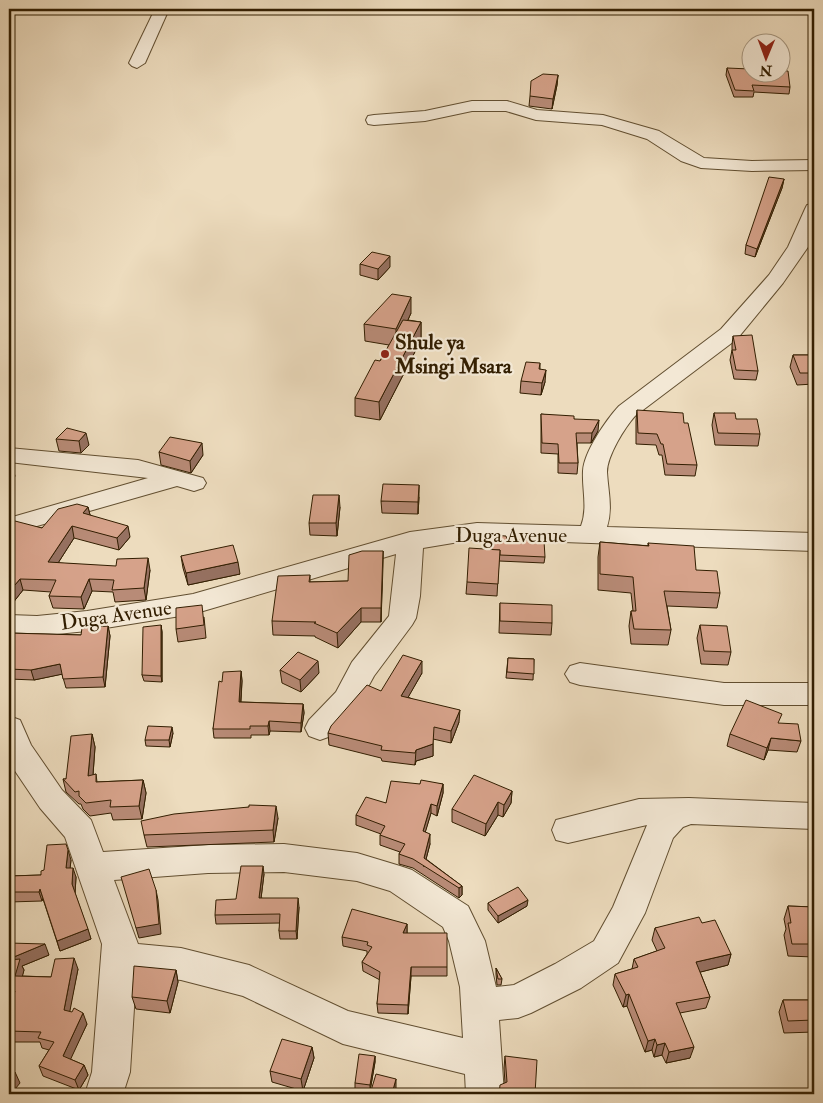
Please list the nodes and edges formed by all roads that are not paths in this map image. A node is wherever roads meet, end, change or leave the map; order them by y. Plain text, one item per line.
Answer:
1 (162, 9) edge
2 (137, 63) dead end
3 (374, 120) dead end
4 (814, 165) edge
5 (814, 209) edge
6 (806, 247) edge
7 (9, 455) edge
8 (9, 526) edge
9 (590, 535) junction
10 (410, 541) junction
11 (814, 542) edge
12 (9, 625) edge
13 (580, 674) dead end
14 (814, 694) edge
15 (320, 728) dead end
16 (11, 747) edge
17 (689, 811) junction
18 (814, 816) edge
19 (568, 830) dead end
20 (92, 867) junction
21 (118, 959) junction
22 (480, 1006) junction
23 (484, 1078) edge
24 (104, 1094) edge

1 - 2 street
3 - 4 street
5 - 6 street
6 - 9 street
7 - 8 street
9 - 10 street, Duga Avenue
9 - 11 street, Duga Avenue
10 - 12 street, Duga Avenue
10 - 15 street
13 - 14 street
16 - 20 street
17 - 18 street
17 - 19 street
17 - 22 street
20 - 21 street
20 - 22 street
21 - 23 street
21 - 24 street
22 - 23 street

